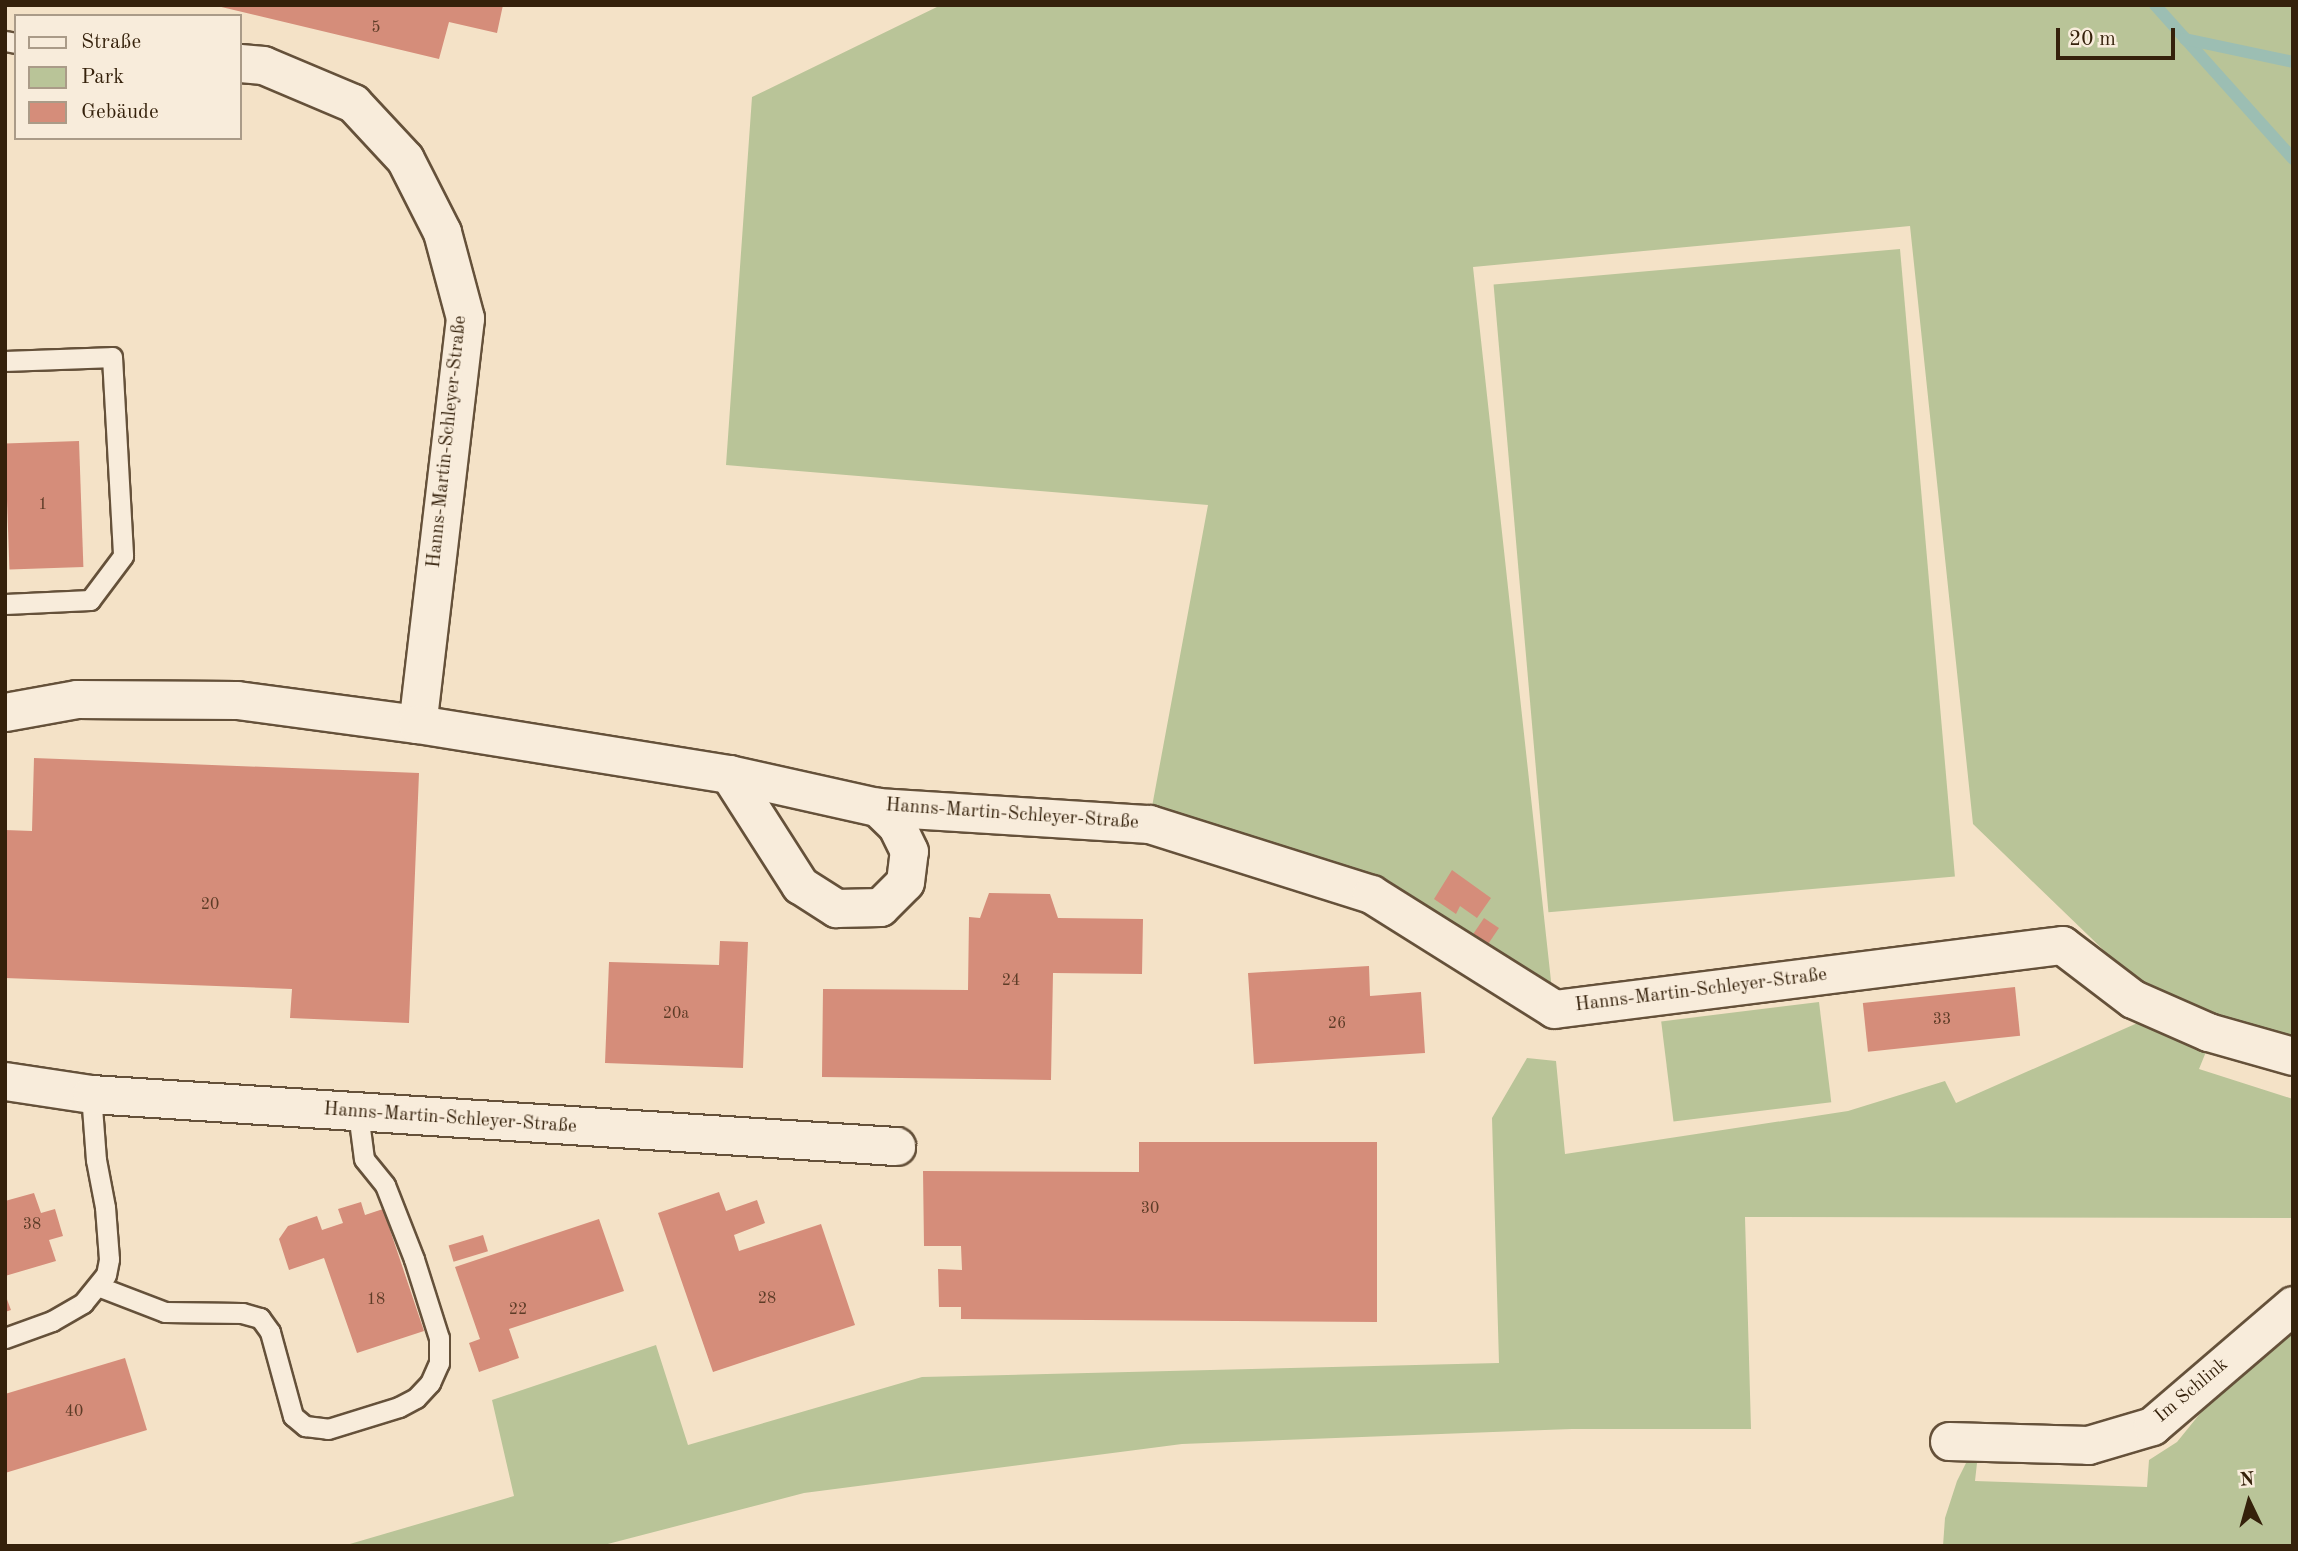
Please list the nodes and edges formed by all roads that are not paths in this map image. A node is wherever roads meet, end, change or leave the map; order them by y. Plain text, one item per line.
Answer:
1 (242, 63) edge
2 (5, 362) edge
3 (5, 604) edge
4 (5, 712) edge
5 (417, 724) junction
6 (729, 774) junction
7 (877, 807) junction
8 (2293, 1056) edge
9 (5, 1081) edge
10 (91, 1094) junction
11 (358, 1113) junction
12 (896, 1146) dead end
13 (100, 1287) junction
14 (2293, 1305) edge
15 (5, 1338) edge
16 (1949, 1441) dead end

1 - 5 street, Hanns-Martin-Schleyer-Straße
2 - 3 lane
4 - 5 street, Hanns-Martin-Schleyer-Straße
5 - 6 street, Hanns-Martin-Schleyer-Straße
6 - 7 street, Hanns-Martin-Schleyer-Straße
6 - 7 street
7 - 8 street, Hanns-Martin-Schleyer-Straße
9 - 10 street, Hanns-Martin-Schleyer-Straße
10 - 11 street, Hanns-Martin-Schleyer-Straße
10 - 13 lane
11 - 12 street, Hanns-Martin-Schleyer-Straße
11 - 13 lane
13 - 15 lane
14 - 16 street, Im Schlink

